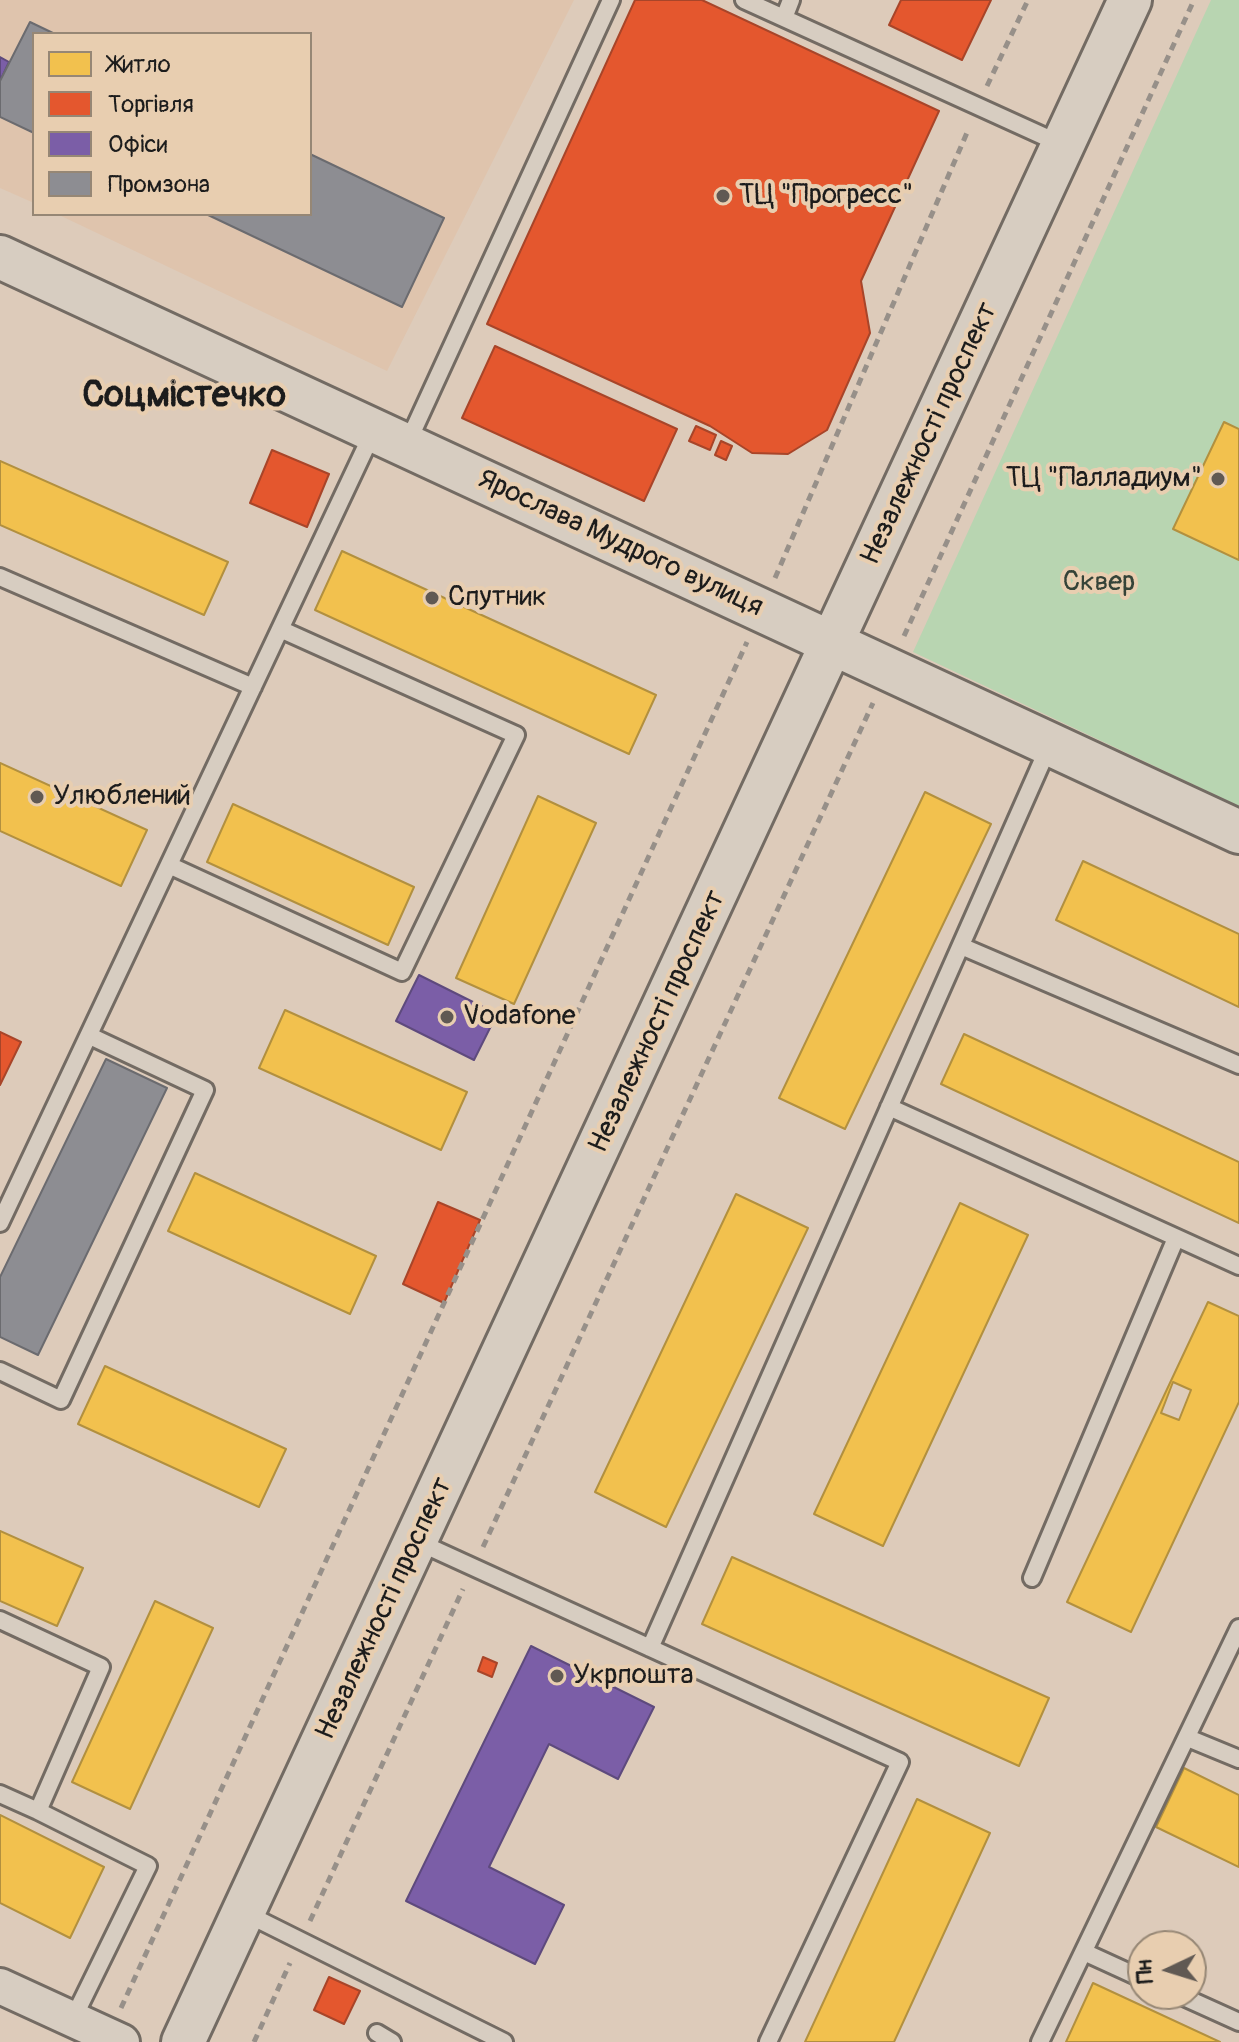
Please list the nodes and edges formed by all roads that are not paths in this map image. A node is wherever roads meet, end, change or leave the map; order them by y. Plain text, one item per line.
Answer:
1 (611, 0) edge
2 (744, 0) edge
3 (791, 0) edge
4 (1130, 0) edge
5 (784, 18) junction
6 (1063, 145) junction
7 (2, 263) edge
8 (390, 438) junction
9 (0, 577) edge
10 (280, 629) junction
11 (834, 644) junction
12 (253, 687) junction
13 (1050, 744) junction
14 (1239, 832) edge
15 (171, 866) junction
16 (961, 946) junction
17 (90, 1036) junction
18 (1239, 1065) edge
19 (889, 1107) junction
20 (0, 1223) edge
21 (1176, 1238) junction
22 (1239, 1266) edge
23 (0, 1371) edge
24 (416, 1541) junction
25 (1032, 1578) dead end
26 (0, 1620) edge
27 (1239, 1628) edge
28 (650, 1648) junction
29 (1188, 1738) junction
30 (1239, 1759) edge
31 (0, 1794) edge
32 (38, 1811) junction
33 (243, 1913) junction
34 (1084, 1952) junction
35 (1127, 1972) edge
36 (0, 1986) edge
37 (1207, 2008) edge
38 (73, 2019) junction
39 (1239, 2022) edge
40 (377, 2033) dead end
41 (115, 2039) edge
42 (183, 2042) edge
43 (392, 2042) edge
44 (504, 2042) edge
45 (768, 2042) edge
46 (1040, 2042) edge

1 - 8 lane
2 - 5 lane
3 - 5 lane
4 - 6 street, Незалежності проспект
5 - 6 lane
6 - 11 street, Незалежності проспект
7 - 8 street, Ярослава Мудрого вулиця
8 - 10 lane
8 - 11 street, Ярослава Мудрого вулиця
9 - 12 lane
10 - 12 lane
10 - 15 lane
11 - 13 street, Ярослава Мудрого вулиця
11 - 24 street, Незалежності проспект
12 - 15 lane
13 - 14 street, Ярослава Мудрого вулиця
13 - 16 lane
15 - 17 lane
16 - 18 lane
16 - 19 lane
17 - 20 lane
17 - 23 lane
19 - 21 lane
19 - 28 lane
21 - 22 lane
21 - 25 lane
24 - 28 lane
24 - 33 street, Незалежності проспект
26 - 32 lane
27 - 29 lane
28 - 45 lane
29 - 30 lane
29 - 34 lane
31 - 32 lane
32 - 38 lane
33 - 42 street, Незалежності проспект
33 - 44 lane
34 - 35 lane
34 - 46 lane
36 - 38 street
37 - 39 lane
38 - 41 street
40 - 43 lane

